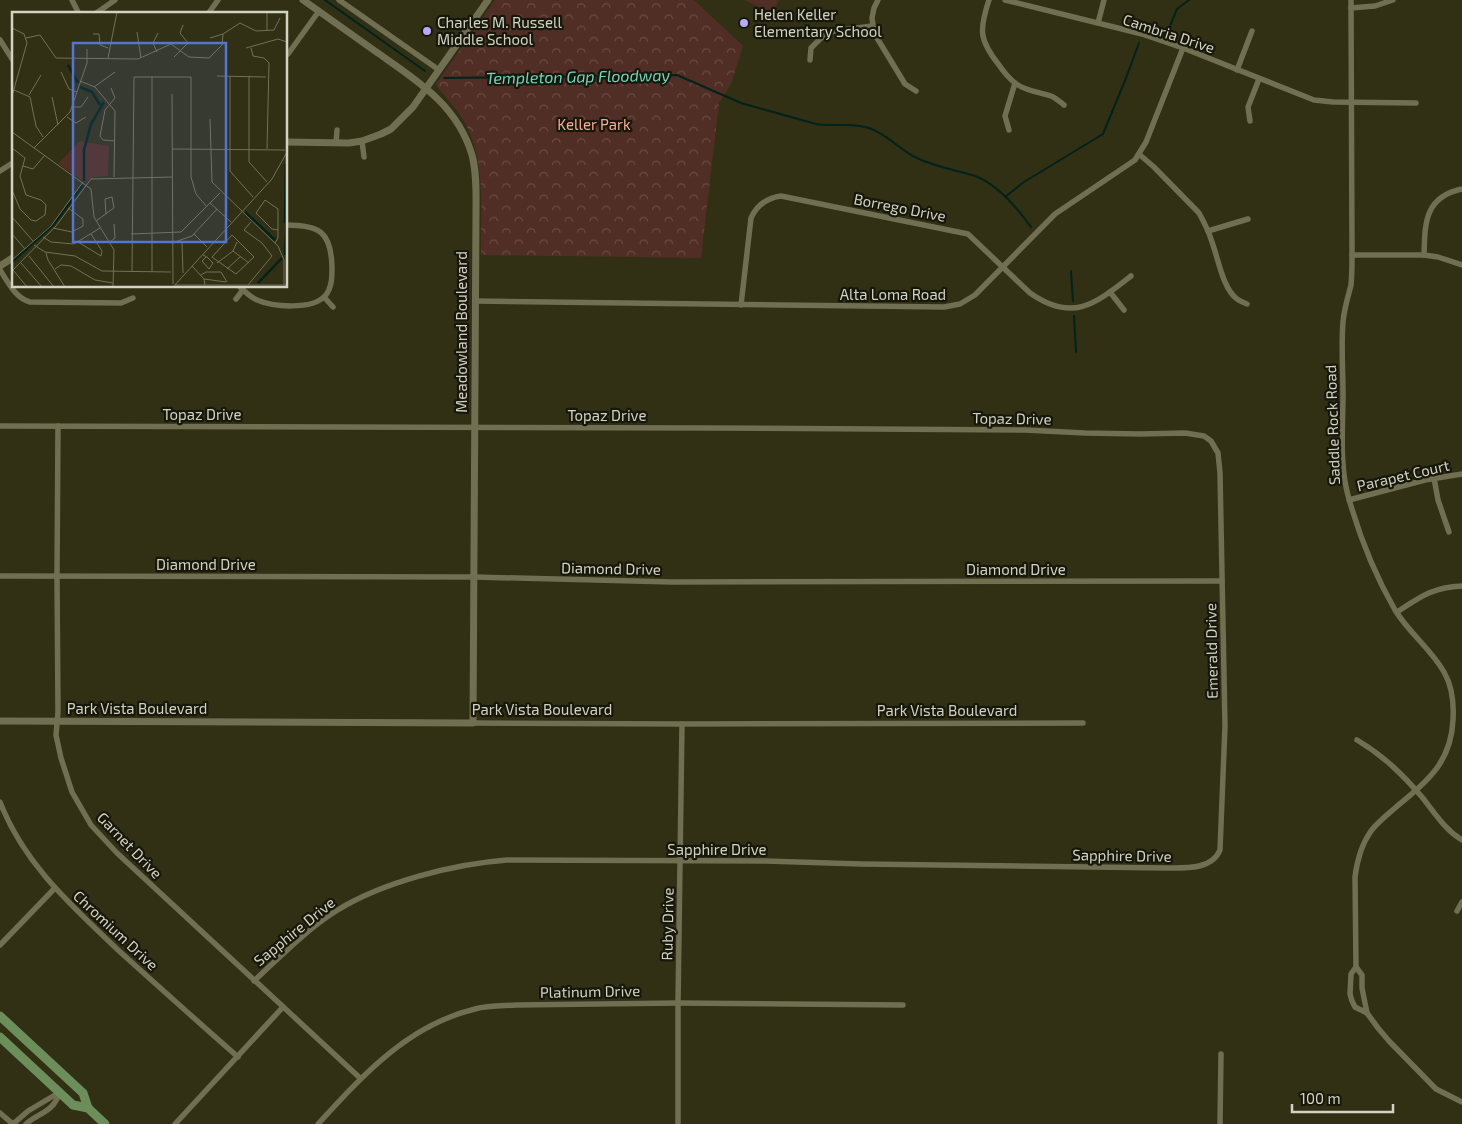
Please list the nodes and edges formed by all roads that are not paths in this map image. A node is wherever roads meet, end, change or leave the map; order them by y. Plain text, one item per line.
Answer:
1 (72, 0) edge
2 (115, 0) edge
3 (218, 0) edge
4 (303, 0) edge
5 (339, 0) edge
6 (488, 0) edge
7 (878, 0) edge
8 (989, 0) edge
9 (1005, 0) edge
10 (1104, 0) edge
11 (1351, 0) edge
12 (1393, 0) edge
13 (1351, 8) junction
14 (319, 11) junction
15 (78, 12) edge
16 (98, 12) edge
17 (209, 12) edge
18 (1098, 24) junction
19 (872, 26) junction
20 (1252, 31) dead end
21 (0, 40) edge
22 (1183, 48) junction
23 (288, 54) dead end
24 (12, 59) edge
25 (810, 60) dead end
26 (439, 70) junction
27 (1237, 70) junction
28 (1259, 79) junction
29 (1015, 83) junction
30 (427, 88) junction
31 (916, 91) dead end
32 (1352, 103) junction
33 (1416, 103) dead end
34 (1064, 105) dead end
35 (1250, 121) dead end
36 (337, 130) dead end
37 (1009, 130) dead end
38 (362, 141) junction
39 (288, 142) edge
40 (336, 143) junction
41 (1140, 155) junction
42 (364, 157) dead end
43 (12, 163) edge
44 (0, 171) edge
45 (1462, 189) edge
46 (1248, 219) dead end
47 (288, 225) edge
48 (1208, 231) junction
49 (1352, 255) junction
50 (1424, 256) junction
51 (12, 258) edge
52 (1462, 265) edge
53 (0, 266) edge
54 (1002, 268) junction
55 (0, 270) edge
56 (1131, 276) dead end
57 (12, 288) edge
58 (12, 288) edge
59 (241, 288) edge
60 (1110, 292) junction
61 (324, 297) junction
62 (133, 298) dead end
63 (236, 299) dead end
64 (475, 301) junction
65 (1247, 304) dead end
66 (741, 305) junction
67 (333, 307) dead end
68 (1124, 310) dead end
69 (0, 426) edge
70 (58, 426) junction
71 (475, 428) junction
72 (1211, 441) joint
73 (1462, 474) edge
74 (1434, 478) junction
75 (1349, 500) junction
76 (1449, 532) dead end
77 (0, 576) edge
78 (56, 576) junction
79 (474, 577) junction
80 (1222, 581) junction
81 (1462, 586) edge
82 (1397, 612) junction
83 (0, 722) edge
84 (57, 722) junction
85 (474, 723) junction
86 (1083, 723) dead end
87 (682, 724) junction
88 (1357, 740) dead end
89 (1416, 791) junction
90 (0, 802) edge
91 (1462, 840) edge
92 (1213, 860) joint
93 (680, 861) junction
94 (55, 888) junction
95 (1462, 902) edge
96 (1457, 911) dead end
97 (0, 945) edge
98 (1356, 967) junction
99 (254, 981) junction
100 (678, 1003) junction
101 (903, 1005) dead end
102 (283, 1007) junction
103 (1367, 1013) junction
104 (0, 1016) edge
105 (0, 1037) edge
106 (1221, 1054) dead end
107 (238, 1057) junction
108 (360, 1078) junction
109 (60, 1092) junction
110 (1462, 1102) edge
111 (88, 1108) junction
112 (0, 1113) edge
113 (13, 1124) edge
114 (26, 1124) edge
115 (105, 1124) edge
116 (175, 1124) edge
117 (318, 1124) edge
118 (678, 1124) edge
119 (1220, 1124) edge

1 - 15 street
2 - 16 street
3 - 17 street
4 - 14 street, Meadowland Boulevard
5 - 26 street
6 - 26 street
7 - 19 street
8 - 29 street
9 - 18 street, Cambria Drive
10 - 18 street
11 - 13 street, Saddle Rock Road
12 - 13 street
13 - 32 street, Saddle Rock Road
14 - 23 street
14 - 30 street, Meadowland Boulevard
18 - 22 street, Cambria Drive
19 - 25 street
19 - 31 street
20 - 27 street
21 - 24 street
22 - 27 street, Cambria Drive
22 - 41 street, Alta Loma Road
26 - 30 street
27 - 28 street, Cambria Drive
28 - 32 street, Cambria Drive
28 - 35 street
29 - 34 street
29 - 37 street
30 - 38 street
30 - 64 street, Meadowland Boulevard
32 - 33 street, Cambria Drive
32 - 49 street, Saddle Rock Road
36 - 40 street
38 - 40 street
38 - 42 street
39 - 40 street
41 - 48 street
41 - 54 street, Alta Loma Road
43 - 44 street
45 - 50 street
46 - 48 street
47 - 61 street
48 - 65 street
49 - 50 street
49 - 75 street, Saddle Rock Road
50 - 52 street
51 - 53 street
54 - 60 street, Borrego Drive
54 - 66 street, Alta Loma Road
54 - 66 street, Borrego Drive
55 - 57 street
56 - 60 street, Borrego Drive
58 - 62 street
59 - 61 street
59 - 63 street
60 - 68 street
61 - 67 street
64 - 66 street, Alta Loma Road
64 - 71 street, Meadowland Boulevard
69 - 70 street, Topaz Drive
70 - 71 street, Topaz Drive
70 - 78 street, Garnet Drive
71 - 72 street, Topaz Drive
71 - 79 street, Meadowland Boulevard
72 - 80 street, Emerald Drive
73 - 74 street, Parapet Court
74 - 75 street, Parapet Court
74 - 76 street
75 - 82 street, Saddle Rock Road
77 - 78 street, Diamond Drive
78 - 79 street, Diamond Drive
78 - 84 street, Garnet Drive
79 - 80 street, Diamond Drive
79 - 85 street, Meadowland Boulevard
80 - 92 street, Emerald Drive
81 - 82 street
82 - 89 street, Saddle Rock Road
83 - 84 street, Park Vista Boulevard
84 - 85 street, Park Vista Boulevard
84 - 99 street, Garnet Drive
85 - 87 street, Park Vista Boulevard
86 - 87 street, Park Vista Boulevard
87 - 93 street, Ruby Drive
88 - 89 street
89 - 91 street
89 - 98 street, Saddle Rock Road
90 - 94 street, Chromium Drive
92 - 93 street, Sapphire Drive
93 - 99 street, Sapphire Drive
93 - 100 street, Ruby Drive
94 - 97 street
94 - 107 street, Chromium Drive
95 - 96 street
98 - 103 street, Saddle Rock Road
98 - 103 street, Saddle Rock Road
99 - 102 street, Garnet Drive
100 - 101 street, Platinum Drive
100 - 108 street, Platinum Drive
100 - 118 street, Ruby Drive
102 - 107 street
102 - 108 street, Garnet Drive
103 - 110 street, Saddle Rock Road
104 - 111 main road
105 - 109 main road
106 - 119 street
107 - 116 street
108 - 117 street, Platinum Drive
109 - 111 main road
109 - 113 street
109 - 114 street
111 - 115 main road
112 - 113 street

